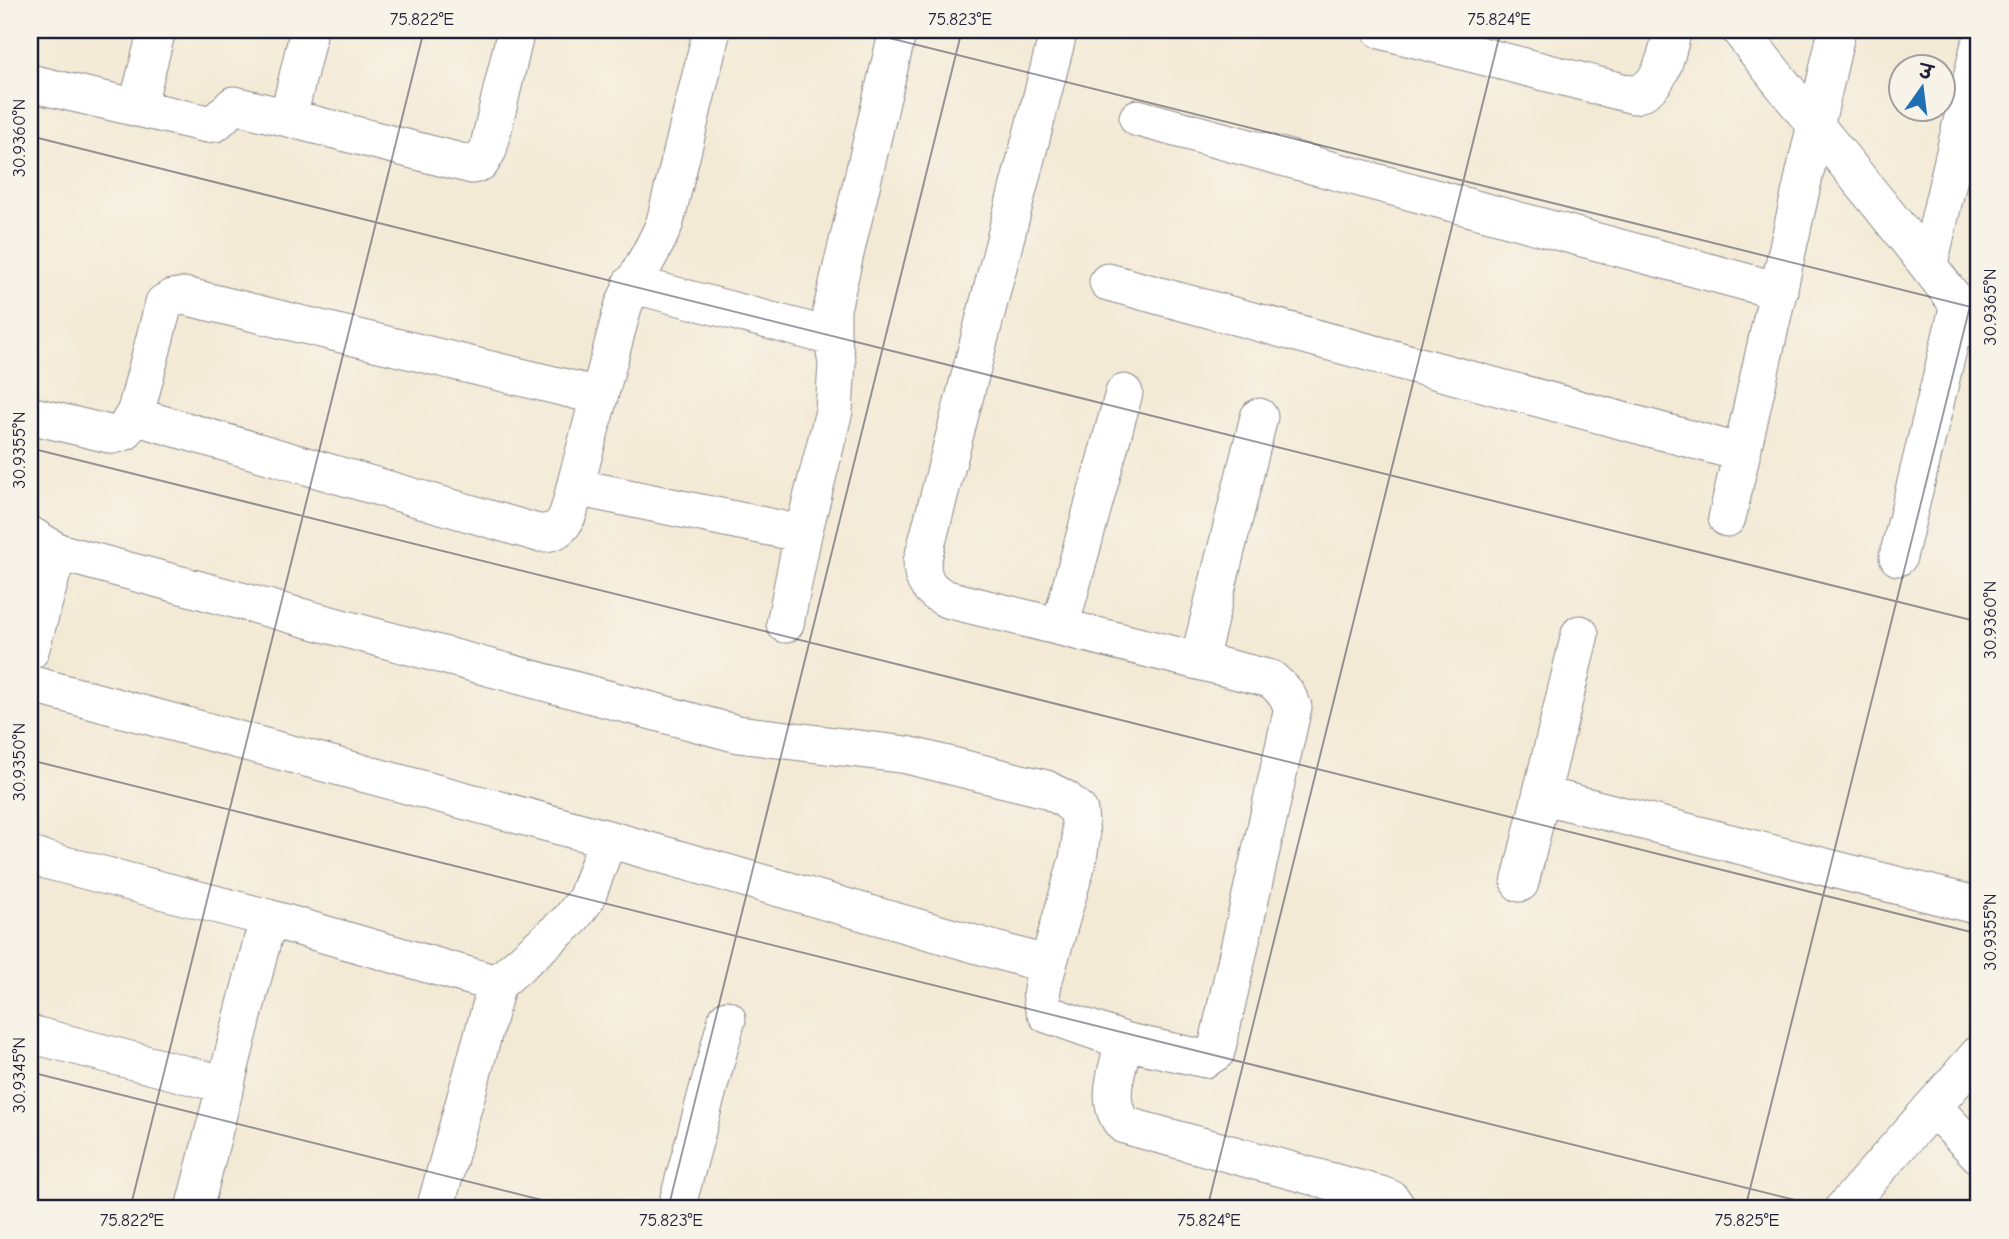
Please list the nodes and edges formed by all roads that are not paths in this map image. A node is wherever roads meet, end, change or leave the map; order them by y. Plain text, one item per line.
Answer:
1 (157, 30) edge
2 (309, 30) edge
3 (516, 30) edge
4 (712, 30) edge
5 (898, 30) edge
6 (1059, 30) edge
7 (1381, 30) edge
8 (1673, 30) edge
9 (1740, 30) edge
10 (1837, 30) edge
11 (1460, 40) edge
12 (1979, 48) edge
13 (30, 83) edge
14 (137, 107) junction
15 (288, 118) junction
16 (1138, 118) dead end
17 (1815, 129) junction
18 (1929, 264) junction
19 (1108, 282) dead end
20 (631, 284) junction
21 (1779, 291) junction
22 (1969, 318) edge
23 (832, 337) junction
24 (1124, 393) dead end
25 (599, 396) junction
26 (30, 415) edge
27 (134, 416) junction
28 (1259, 417) dead end
29 (1742, 453) junction
30 (575, 486) junction
31 (1727, 518) dead end
32 (803, 534) junction
33 (44, 544) edge
34 (1898, 557) dead end
35 (785, 624) dead end
36 (1060, 627) junction
37 (1580, 634) dead end
38 (30, 651) edge
39 (1199, 660) junction
40 (30, 684) edge
41 (1541, 795) junction
42 (608, 839) junction
43 (30, 856) edge
44 (1520, 883) dead end
45 (1979, 906) edge
46 (268, 918) junction
47 (1048, 965) junction
48 (497, 984) junction
49 (727, 1019) dead end
50 (30, 1034) edge
51 (1124, 1041) junction
52 (1979, 1054) edge
53 (226, 1085) junction
54 (1933, 1107) junction
55 (1979, 1155) edge
56 (194, 1209) edge
57 (435, 1209) edge
58 (676, 1209) edge
59 (1398, 1209) edge
60 (1843, 1209) edge

1 - 14 street
2 - 15 street
3 - 15 street
4 - 20 street
5 - 23 street
6 - 36 street
7 - 11 street
8 - 11 street
9 - 17 street
10 - 17 street
12 - 18 street
13 - 14 street
14 - 15 street
16 - 21 street
17 - 18 street
17 - 21 street
18 - 22 street
19 - 29 street
20 - 23 street
20 - 25 street
21 - 29 street
22 - 34 street
23 - 32 street
24 - 36 street
25 - 27 street
25 - 30 street
26 - 27 street
27 - 30 street
28 - 39 street
29 - 31 street
30 - 32 street
32 - 35 street
33 - 38 street
33 - 47 street
36 - 39 street
37 - 41 street
39 - 51 street
40 - 42 street
41 - 44 street
41 - 45 street
42 - 47 street
42 - 48 street
43 - 46 street
46 - 48 street
46 - 53 street
47 - 51 street
48 - 57 street
49 - 58 street
50 - 53 street
51 - 59 street
52 - 54 street
53 - 56 street
54 - 55 street
54 - 60 street

